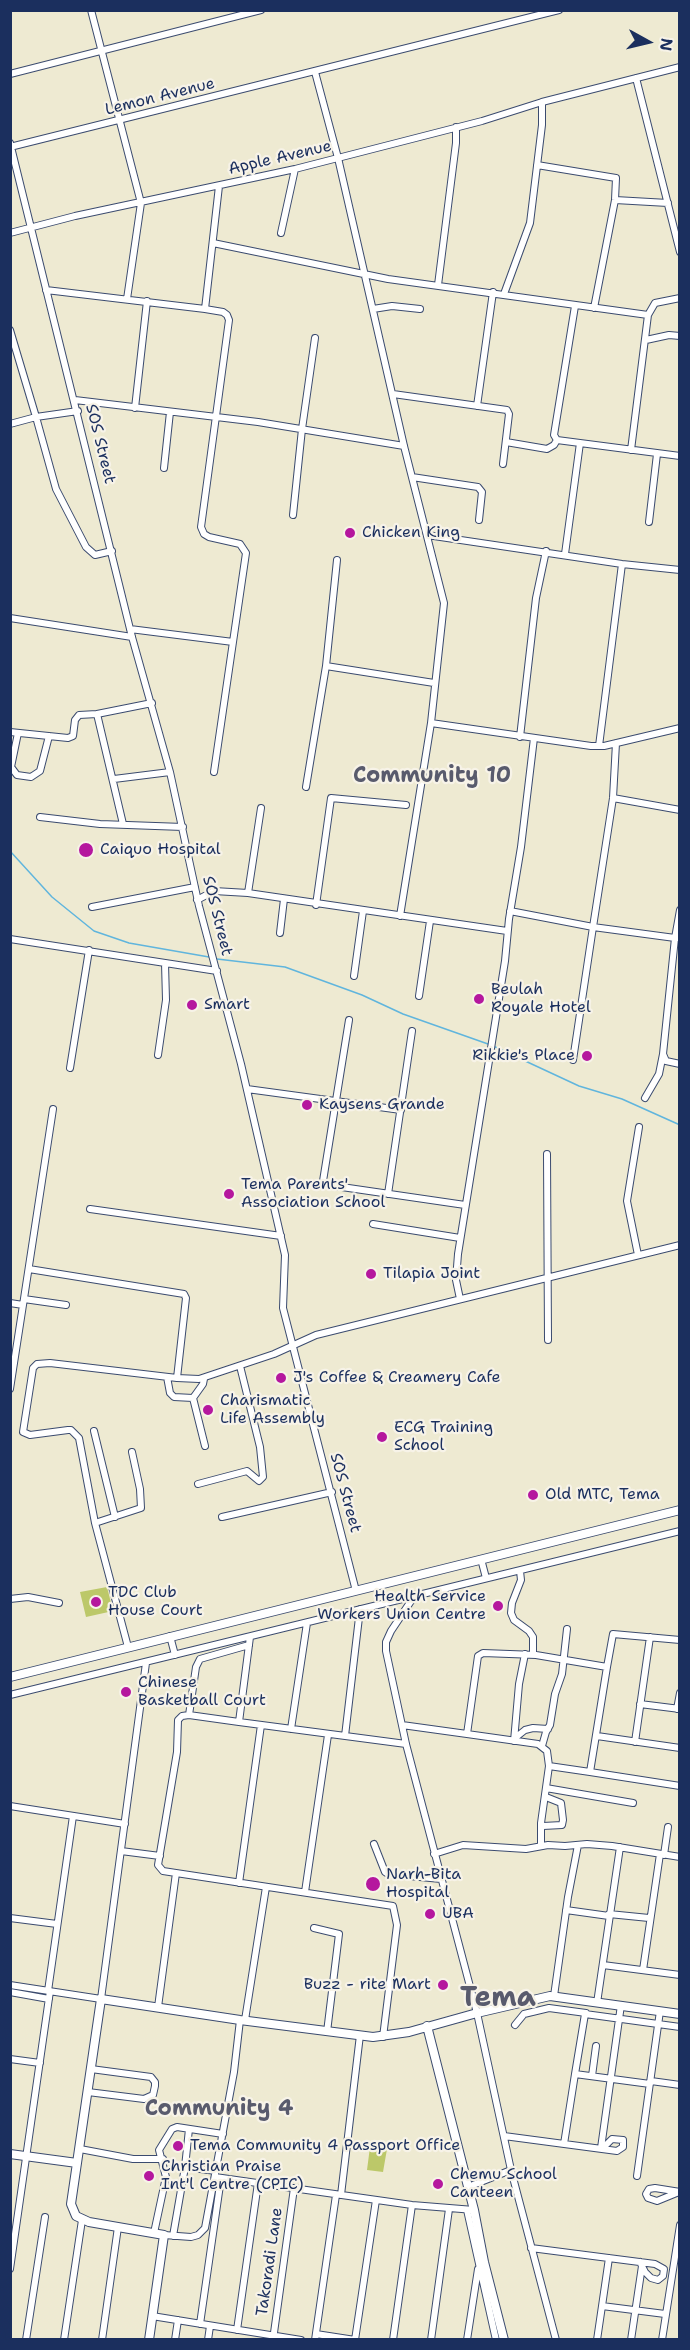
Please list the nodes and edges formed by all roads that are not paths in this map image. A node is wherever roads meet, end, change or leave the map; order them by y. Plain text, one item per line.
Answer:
1 (91, 10) edge
2 (261, 10) edge
3 (559, 10) edge
4 (102, 52) junction
5 (680, 67) edge
6 (315, 72) junction
7 (10, 74) edge
8 (636, 78) junction
9 (542, 102) junction
10 (121, 120) junction
11 (456, 127) junction
12 (11, 145) edge
13 (338, 158) junction
14 (537, 165) junction
15 (295, 169) junction
16 (219, 186) junction
17 (615, 200) junction
18 (141, 203) junction
19 (668, 203) junction
20 (32, 226) junction
21 (10, 233) edge
22 (281, 233) dead end
23 (213, 243) junction
24 (679, 249) edge
25 (364, 273) junction
26 (438, 285) junction
27 (46, 290) junction
28 (493, 292) junction
29 (504, 294) junction
30 (680, 298) edge
31 (127, 299) junction
32 (147, 301) junction
33 (575, 306) junction
34 (594, 308) junction
35 (205, 309) junction
36 (373, 309) junction
37 (420, 309) dead end
38 (648, 315) junction
39 (10, 330) edge
40 (680, 336) edge
41 (315, 338) dead end
42 (646, 340) junction
43 (393, 394) junction
44 (75, 400) junction
45 (477, 406) junction
46 (135, 408) junction
47 (78, 411) junction
48 (170, 412) junction
49 (36, 417) junction
50 (215, 417) junction
51 (10, 424) edge
52 (302, 429) junction
53 (557, 440) junction
54 (506, 442) junction
55 (580, 443) junction
56 (404, 446) junction
57 (632, 450) junction
58 (657, 453) junction
59 (680, 456) edge
60 (503, 464) dead end
61 (164, 468) dead end
62 (412, 477) junction
63 (293, 515) dead end
64 (479, 519) dead end
65 (649, 522) dead end
66 (428, 535) junction
67 (112, 551) junction
68 (546, 551) junction
69 (565, 554) junction
70 (337, 560) dead end
71 (622, 564) junction
72 (680, 570) edge
73 (10, 618) edge
74 (130, 629) junction
75 (132, 637) junction
76 (233, 642) junction
77 (326, 666) junction
78 (434, 683) junction
79 (152, 703) junction
80 (97, 714) junction
81 (431, 723) junction
82 (680, 728) edge
83 (14, 733) edge
84 (50, 736) junction
85 (520, 736) junction
86 (534, 738) junction
87 (616, 743) junction
88 (599, 746) junction
89 (170, 772) junction
90 (214, 772) dead end
91 (114, 779) junction
92 (306, 787) dead end
93 (613, 798) junction
94 (406, 805) dead end
95 (261, 808) dead end
96 (680, 810) edge
97 (40, 817) dead end
98 (123, 824) junction
99 (183, 827) junction
100 (195, 887) junction
101 (248, 893) junction
102 (284, 899) junction
103 (197, 900) junction
104 (316, 904) junction
105 (92, 907) dead end
106 (680, 910) edge
107 (363, 911) junction
108 (510, 911) junction
109 (400, 916) junction
110 (430, 921) junction
111 (593, 927) junction
112 (507, 932) junction
113 (280, 933) dead end
114 (677, 938) edge
115 (10, 939) edge
116 (89, 950) junction
117 (165, 963) junction
118 (217, 971) junction
119 (354, 976) dead end
120 (419, 996) dead end
121 (349, 1020) dead end
122 (412, 1031) dead end
123 (663, 1054) junction
124 (158, 1055) dead end
125 (573, 1060) dead end
126 (680, 1064) edge
127 (70, 1068) dead end
128 (247, 1089) junction
129 (645, 1098) dead end
130 (335, 1102) junction
131 (53, 1109) dead end
132 (401, 1110) junction
133 (639, 1127) dead end
134 (547, 1154) dead end
135 (388, 1194) junction
136 (465, 1205) junction
137 (90, 1209) dead end
138 (373, 1224) dead end
139 (281, 1236) junction
140 (460, 1238) junction
141 (680, 1245) edge
142 (638, 1255) junction
143 (29, 1269) junction
144 (548, 1277) junction
145 (460, 1299) junction
146 (23, 1302) junction
147 (10, 1303) edge
148 (66, 1305) dead end
149 (548, 1340) dead end
150 (292, 1345) junction
151 (240, 1366) junction
152 (167, 1377) junction
153 (177, 1378) junction
154 (204, 1379) junction
155 (10, 1389) edge
156 (193, 1398) junction
157 (94, 1431) dead end
158 (205, 1446) dead end
159 (132, 1452) dead end
160 (198, 1484) dead end
161 (332, 1492) junction
162 (680, 1510) edge
163 (115, 1517) junction
164 (222, 1517) dead end
165 (95, 1523) junction
166 (680, 1531) edge
167 (481, 1559) junction
168 (520, 1571) junction
169 (486, 1578) junction
170 (356, 1591) junction
171 (415, 1595) junction
172 (10, 1599) edge
173 (59, 1603) dead end
174 (360, 1609) junction
175 (307, 1623) junction
176 (567, 1629) dead end
177 (170, 1636) junction
178 (650, 1637) junction
179 (680, 1640) edge
180 (250, 1641) junction
181 (128, 1647) junction
182 (525, 1654) junction
183 (175, 1655) junction
184 (533, 1655) junction
185 (564, 1661) junction
186 (146, 1663) junction
187 (608, 1667) junction
188 (10, 1677) edge
189 (680, 1693) edge
190 (10, 1695) edge
191 (640, 1704) junction
192 (678, 1709) edge
193 (189, 1715) junction
194 (239, 1722) junction
195 (261, 1725) junction
196 (402, 1725) junction
197 (548, 1729) junction
198 (291, 1730) junction
199 (467, 1734) junction
200 (328, 1735) junction
201 (345, 1736) junction
202 (597, 1736) junction
203 (514, 1740) junction
204 (635, 1742) junction
205 (406, 1744) junction
206 (542, 1746) junction
207 (680, 1748) edge
208 (549, 1766) junction
209 (590, 1772) junction
210 (680, 1786) edge
211 (546, 1788) junction
212 (546, 1797) junction
213 (633, 1803) dead end
214 (10, 1806) edge
215 (73, 1816) junction
216 (125, 1824) junction
217 (543, 1826) junction
218 (668, 1827) dead end
219 (374, 1844) dead end
220 (578, 1845) junction
221 (542, 1846) junction
222 (620, 1847) junction
223 (121, 1851) junction
224 (435, 1854) junction
225 (662, 1855) junction
226 (160, 1856) junction
227 (680, 1857) edge
228 (176, 1873) junction
229 (441, 1879) junction
230 (238, 1884) junction
231 (266, 1887) junction
232 (305, 1892) junction
233 (566, 1910) junction
234 (609, 1915) junction
235 (10, 1918) edge
236 (649, 1918) junction
237 (57, 1924) junction
238 (314, 1928) dead end
239 (603, 1965) junction
240 (643, 1970) junction
241 (680, 1975) edge
242 (10, 1985) edge
243 (10, 1992) edge
244 (49, 1994) junction
245 (554, 1996) junction
246 (101, 1998) junction
247 (597, 2003) junction
248 (621, 2006) junction
249 (158, 2007) junction
250 (660, 2011) junction
251 (477, 2013) junction
252 (588, 2013) junction
253 (680, 2014) edge
254 (619, 2018) junction
255 (243, 2020) junction
256 (659, 2024) junction
257 (515, 2025) dead end
258 (427, 2026) junction
259 (680, 2026) edge
260 (327, 2032) junction
261 (360, 2035) junction
262 (383, 2037) junction
263 (596, 2046) dead end
264 (10, 2058) edge
265 (40, 2063) junction
266 (91, 2069) junction
267 (575, 2074) junction
268 (592, 2076) junction
269 (611, 2079) junction
270 (650, 2082) junction
271 (680, 2085) edge
272 (88, 2092) junction
273 (189, 2129) junction
274 (223, 2134) junction
275 (504, 2136) junction
276 (564, 2144) junction
277 (80, 2149) junction
278 (10, 2154) edge
279 (27, 2157) junction
280 (163, 2159) junction
281 (77, 2163) junction
282 (185, 2167) junction
283 (511, 2170) junction
284 (217, 2175) junction
285 (637, 2176) dead end
286 (258, 2183) junction
287 (468, 2187) junction
288 (294, 2188) junction
289 (338, 2195) junction
290 (376, 2200) junction
291 (412, 2205) junction
292 (449, 2209) junction
293 (471, 2210) junction
294 (45, 2217) dead end
295 (82, 2220) junction
296 (680, 2224) edge
297 (118, 2227) junction
298 (154, 2233) junction
299 (164, 2235) junction
300 (173, 2236) junction
301 (531, 2248) junction
302 (677, 2251) edge
303 (609, 2258) junction
304 (478, 2266) junction
305 (10, 2269) edge
306 (602, 2306) junction
307 (635, 2310) junction
308 (665, 2314) junction
309 (152, 2316) junction
310 (178, 2320) junction
311 (200, 2324) junction
312 (210, 2326) junction
313 (239, 2331) junction
314 (315, 2337) edge
315 (273, 2338) edge
316 (26, 2340) edge
317 (64, 2340) edge
318 (102, 2340) edge
319 (149, 2340) edge
320 (175, 2340) edge
321 (208, 2340) edge
322 (240, 2340) edge
323 (301, 2340) edge
324 (355, 2340) edge
325 (393, 2340) edge
326 (431, 2340) edge
327 (466, 2340) edge
328 (496, 2340) edge
329 (504, 2340) edge
330 (556, 2340) edge
331 (597, 2340) edge
332 (631, 2340) edge
333 (662, 2340) edge

1 - 4 street
2 - 4 street
3 - 6 street, Lemon Avenue
4 - 7 street
4 - 10 street
5 - 8 street, Apple Avenue
6 - 10 street, Lemon Avenue
6 - 13 street
8 - 9 street, Apple Avenue
8 - 19 street
9 - 11 street, Apple Avenue
9 - 14 street
10 - 12 street, Lemon Avenue
10 - 18 street
11 - 13 street, Apple Avenue
11 - 26 street
12 - 20 street, SOS Street
13 - 15 street, Apple Avenue
13 - 25 street
14 - 17 street
14 - 29 street
15 - 16 street, Apple Avenue
15 - 22 street
16 - 18 street, Apple Avenue
16 - 23 street
17 - 19 street
17 - 34 street
18 - 20 street, Apple Avenue
18 - 31 street
19 - 24 street
20 - 21 street, Apple Avenue
20 - 27 street, SOS Street
23 - 25 street
23 - 35 street
25 - 26 street
25 - 36 street
26 - 28 street
27 - 31 street
27 - 44 street, SOS Street
28 - 29 street
28 - 45 street
29 - 33 street
30 - 38 street
31 - 32 street
32 - 35 street
32 - 46 street
33 - 34 street
33 - 53 street
34 - 38 street
35 - 50 street
36 - 37 street
36 - 43 street
38 - 42 street
39 - 49 street
40 - 42 street
41 - 52 street
42 - 57 street
43 - 45 street
43 - 56 street
44 - 46 street
44 - 47 street, SOS Street
45 - 54 street
46 - 48 street
47 - 49 street
47 - 67 street, SOS Street
48 - 50 street
48 - 61 street
49 - 51 street
49 - 67 street
50 - 52 street
50 - 76 street
52 - 56 street
52 - 63 street
53 - 54 street
53 - 55 street
54 - 60 street
55 - 57 street
55 - 69 street
56 - 62 street
57 - 58 street
58 - 59 street
58 - 65 street
62 - 64 street
62 - 66 street
66 - 68 street
66 - 78 street
67 - 74 street, SOS Street
68 - 69 street
68 - 85 street
69 - 71 street
70 - 77 street
71 - 72 street
71 - 88 street
73 - 75 street
74 - 75 street, SOS Street
74 - 76 street
75 - 79 street, SOS Street
76 - 90 street
77 - 78 street
77 - 92 street
78 - 81 street
79 - 80 street
79 - 89 street, SOS Street
80 - 84 street
80 - 91 street
81 - 85 street
81 - 109 street
82 - 87 street
83 - 84 street
83 - 84 street
85 - 86 street
86 - 88 street
86 - 108 street
87 - 88 street
87 - 93 street
89 - 91 street
89 - 99 street, SOS Street
91 - 98 street
93 - 96 street
93 - 111 street
94 - 104 street
95 - 101 street
97 - 98 street
98 - 99 street
99 - 100 street, SOS Street
100 - 103 street, SOS Street
100 - 105 street
101 - 102 street
101 - 103 street
102 - 104 street
102 - 113 street
103 - 118 street, SOS Street
104 - 107 street
106 - 114 street
107 - 109 street
107 - 119 street
108 - 111 street
108 - 112 street
109 - 110 street
110 - 112 street
110 - 120 street
111 - 114 street
111 - 125 street
112 - 136 street
114 - 123 street
115 - 116 street
116 - 117 street
116 - 127 street
117 - 118 street
117 - 124 street
118 - 128 street, SOS Street
121 - 130 street
122 - 132 street
123 - 126 street
123 - 129 street
128 - 130 street
128 - 139 street, SOS Street
130 - 132 street
130 - 135 street
131 - 143 street
132 - 135 street
133 - 142 street
134 - 144 street
135 - 136 street
136 - 140 street
137 - 139 street
138 - 140 street
139 - 150 street, SOS Street
140 - 145 street
141 - 142 street
142 - 144 street
143 - 146 street
143 - 153 street
144 - 145 street
144 - 149 street
145 - 150 street
146 - 147 street
146 - 148 street
146 - 155 street
150 - 151 street
150 - 161 street, SOS Street
151 - 154 street
151 - 160 street
152 - 153 street
152 - 156 street
152 - 165 street
153 - 154 street
154 - 156 street
156 - 158 street
157 - 163 street
159 - 163 street
161 - 164 street
161 - 170 street, SOS Street
162 - 167 main road
163 - 165 street
165 - 181 street
166 - 168 street
167 - 169 street
167 - 170 main road
168 - 169 street
168 - 184 street
169 - 171 street
170 - 177 main road
171 - 174 street
171 - 196 street
172 - 173 street
174 - 175 street
174 - 201 street
175 - 180 street
175 - 198 street
176 - 185 street
177 - 181 main road
177 - 183 street
178 - 179 street
178 - 187 street
178 - 191 street
180 - 183 street
180 - 193 street
180 - 194 street
181 - 188 main road
182 - 184 street
182 - 199 street
182 - 203 street
183 - 186 street
184 - 185 street
185 - 187 street
185 - 197 street
186 - 190 street
186 - 216 street
187 - 202 street
189 - 192 street
191 - 192 street
191 - 204 street
193 - 194 street
193 - 226 street
194 - 195 street
195 - 198 street
195 - 230 street
196 - 199 street
196 - 205 street
197 - 203 street
197 - 206 street
198 - 200 street
199 - 203 street
200 - 201 street
200 - 232 street
201 - 205 street
202 - 204 street
202 - 209 street
203 - 206 street
204 - 207 street
205 - 224 street
206 - 208 street
208 - 209 street
208 - 211 street
209 - 210 street
211 - 212 street
211 - 213 street
212 - 217 street
212 - 217 street
214 - 215 street
215 - 216 street
215 - 237 street
216 - 223 street
217 - 221 street
218 - 225 street
219 - 229 street
220 - 221 street
220 - 222 street
220 - 233 street
221 - 224 street
222 - 225 street
222 - 234 street
223 - 226 street
223 - 246 street
224 - 229 street
225 - 227 street
225 - 236 street
226 - 228 street
228 - 230 street
228 - 249 street
229 - 251 street
230 - 231 street
231 - 232 street
231 - 255 street
232 - 262 street
233 - 234 street
233 - 245 street
234 - 236 street
234 - 239 street
235 - 237 street
236 - 240 street
237 - 244 street
238 - 260 street
239 - 240 street
239 - 247 street
240 - 241 street
242 - 244 street
243 - 244 street
244 - 246 street
244 - 265 street
245 - 247 street
245 - 251 street
246 - 249 street
246 - 266 street
247 - 248 street
248 - 250 street
248 - 254 street
249 - 255 street
250 - 253 street
250 - 256 street
251 - 258 street
251 - 275 street
252 - 254 street
252 - 257 street
252 - 267 street
254 - 256 street
254 - 269 street
255 - 260 street
255 - 274 street
256 - 259 street
256 - 270 street
258 - 262 street
258 - 287 street
260 - 261 street
261 - 262 street
261 - 289 street
263 - 268 street
264 - 265 street
265 - 279 street
266 - 272 street
266 - 272 street
267 - 268 street
267 - 276 street
268 - 269 street
269 - 270 street
269 - 276 street
270 - 271 street
270 - 285 street
272 - 277 street
273 - 274 street
273 - 280 street
273 - 282 street
274 - 284 street
275 - 276 street
275 - 283 street
277 - 280 street
277 - 281 street
278 - 279 street
279 - 281 street
279 - 305 street
280 - 298 street
281 - 295 street
282 - 284 street
282 - 300 street
283 - 287 street
283 - 301 street
284 - 286 street
284 - 300 street
284 - 311 street
286 - 288 street
286 - 313 street
287 - 293 street
288 - 289 street
288 - 315 street, Takoradi Lane
289 - 290 street
289 - 314 street
290 - 291 street
290 - 324 street
291 - 292 street
291 - 325 street
292 - 293 street
292 - 326 street
293 - 304 street
293 - 329 street
294 - 316 street
295 - 297 street
295 - 317 street
296 - 302 street
297 - 298 street
297 - 318 street
298 - 299 street
299 - 300 street
299 - 309 street
301 - 303 street
301 - 330 street
302 - 308 street
303 - 306 street
303 - 307 street
304 - 327 street
304 - 328 street
306 - 307 street
306 - 331 street
307 - 308 street
307 - 332 street
308 - 333 street
309 - 310 street
309 - 319 street
310 - 311 street
310 - 320 street
311 - 312 street
312 - 313 street
312 - 321 street
313 - 315 street
313 - 322 street
314 - 324 street
315 - 323 street

